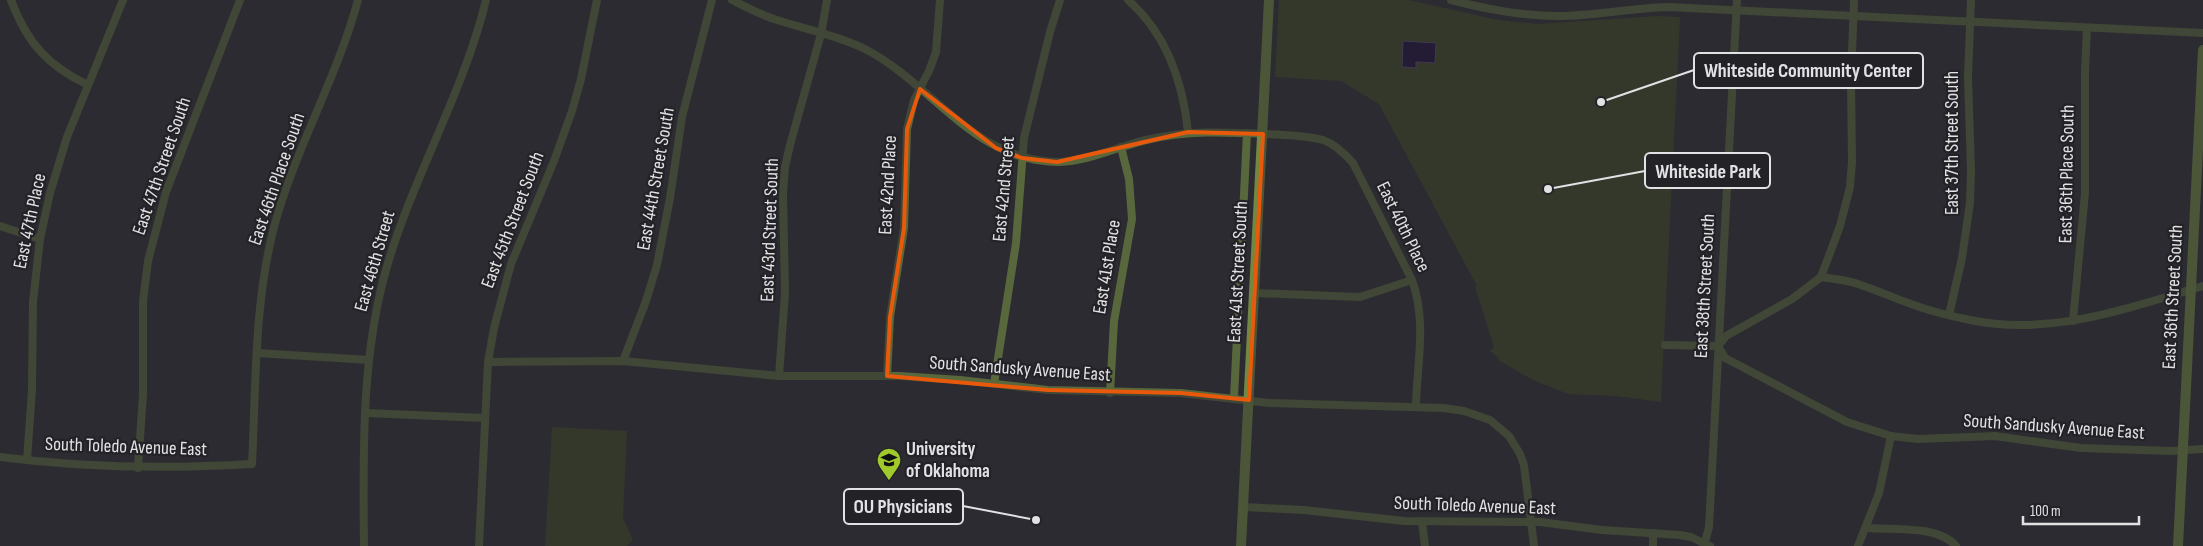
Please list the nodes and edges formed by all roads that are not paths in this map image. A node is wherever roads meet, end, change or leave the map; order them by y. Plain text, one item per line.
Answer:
1 (11, 0) edge
2 (123, 0) edge
3 (240, 0) edge
4 (358, 0) edge
5 (486, 0) edge
6 (597, 0) edge
7 (712, 0) edge
8 (732, 0) edge
9 (827, 0) edge
10 (940, 0) edge
11 (1060, 0) edge
12 (1128, 0) edge
13 (1269, 0) edge
14 (1451, 0) edge
15 (1737, 0) edge
16 (1854, 0) edge
17 (1971, 0) edge
18 (1736, 11) junction
19 (1853, 16) junction
20 (1970, 22) junction
21 (2087, 28) junction
22 (2203, 33) edge
23 (821, 34) junction
24 (2203, 50) edge
25 (88, 85) junction
26 (920, 89) junction
27 (2202, 95) edge
28 (1188, 132) junction
29 (1247, 133) junction
30 (1263, 134) junction
31 (1121, 147) junction
32 (1022, 158) junction
33 (0, 226) edge
34 (40, 239) junction
35 (1821, 277) junction
36 (1412, 280) junction
37 (2203, 286) edge
38 (2191, 289) junction
39 (1254, 293) junction
40 (1949, 315) junction
41 (2073, 321) junction
42 (1664, 345) dead end
43 (1718, 346) junction
44 (257, 353) junction
45 (369, 360) junction
46 (623, 361) junction
47 (488, 362) junction
48 (779, 376) junction
49 (887, 376) junction
50 (994, 384) junction
51 (1110, 393) junction
52 (1234, 398) junction
53 (1249, 400) junction
54 (1416, 406) junction
55 (366, 413) junction
56 (485, 418) junction
57 (1891, 436) junction
58 (2203, 449) edge
59 (2183, 450) junction
60 (0, 457) edge
61 (27, 460) junction
62 (252, 464) joint
63 (138, 468) junction
64 (1244, 507) junction
65 (1422, 522) junction
66 (1531, 522) junction
67 (1867, 528) junction
68 (1653, 533) junction
69 (1707, 544) edge
70 (364, 546) edge
71 (479, 546) edge
72 (1241, 546) edge
73 (1426, 546) edge
74 (1534, 546) edge
75 (1653, 546) edge
76 (1858, 546) edge
77 (1956, 546) edge
78 (2178, 546) edge

1 - 25 street
2 - 25 street, East 47th Place
3 - 63 street, East 47th Street South
4 - 44 street, East 46th Place South
5 - 45 street, East 46th Street
6 - 47 street, East 45th Street South
7 - 46 street, East 44th Street South
8 - 23 street, East 40th Place
9 - 23 street, East 43rd Street South
10 - 26 street, East 42nd Place
11 - 32 street, East 42nd Street
12 - 28 street
13 - 30 main road, East 41st Street South
14 - 18 street
15 - 18 street, East 38th Street South
16 - 19 street
17 - 20 street, East 37th Street South
18 - 19 street
18 - 43 street, East 38th Street South
19 - 20 street
19 - 35 street
20 - 21 street
20 - 40 street, East 37th Street South
21 - 22 street
21 - 41 street, East 36th Place South
23 - 26 street, East 40th Place
23 - 48 street, East 43rd Street South
24 - 27 main road, East 36th Street South
25 - 34 street, East 47th Place
26 - 32 street, East 40th Place
26 - 49 street, East 42nd Place
27 - 38 main road, East 36th Street South
28 - 29 street, East 40th Place
28 - 31 street, East 40th Place
29 - 30 street, East 40th Place
29 - 52 street, East 41st Street South
30 - 36 street, East 40th Place
30 - 39 main road, East 41st Street South
31 - 32 street, East 40th Place
31 - 51 street, East 41st Place
32 - 50 street, East 42nd Street
33 - 34 street
34 - 61 street, East 47th Place
35 - 40 street
35 - 43 street
36 - 39 street
36 - 54 street, East 40th Place
37 - 38 street
38 - 41 street
38 - 59 main road, East 36th Street South
39 - 53 main road, East 41st Street South
40 - 41 street
42 - 43 street
43 - 57 street, South Sandusky Avenue East
43 - 69 street, East 38th Street South
44 - 45 street
44 - 62 street, East 46th Place South
45 - 55 street, East 46th Street
46 - 47 street, South Sandusky Avenue East
46 - 48 street, South Sandusky Avenue East
47 - 56 street, East 45th Street South
48 - 49 street, South Sandusky Avenue East
49 - 50 street, South Sandusky Avenue East
50 - 51 street, South Sandusky Avenue East
51 - 52 street, South Sandusky Avenue East
52 - 53 street, South Sandusky Avenue East
53 - 54 street, South Sandusky Avenue East
53 - 64 main road, East 41st Street South
54 - 66 street, South Sandusky Avenue East
55 - 56 street
55 - 70 street, East 46th Street
56 - 71 street, East 45th Street South
57 - 59 street, South Sandusky Avenue East
57 - 67 street
58 - 59 street, South Sandusky Avenue East
59 - 78 main road, East 36th Street South
60 - 61 street, South Toledo Avenue East
61 - 63 street, South Toledo Avenue East
62 - 63 street, South Toledo Avenue East
64 - 65 street, South Toledo Avenue East
64 - 72 main road, East 41st Street South
65 - 66 street, South Toledo Avenue East
65 - 73 street
66 - 68 street, South Toledo Avenue East
66 - 74 street, South Sandusky Avenue East
67 - 76 street
67 - 77 street
68 - 69 street, South Toledo Avenue East
68 - 75 street

